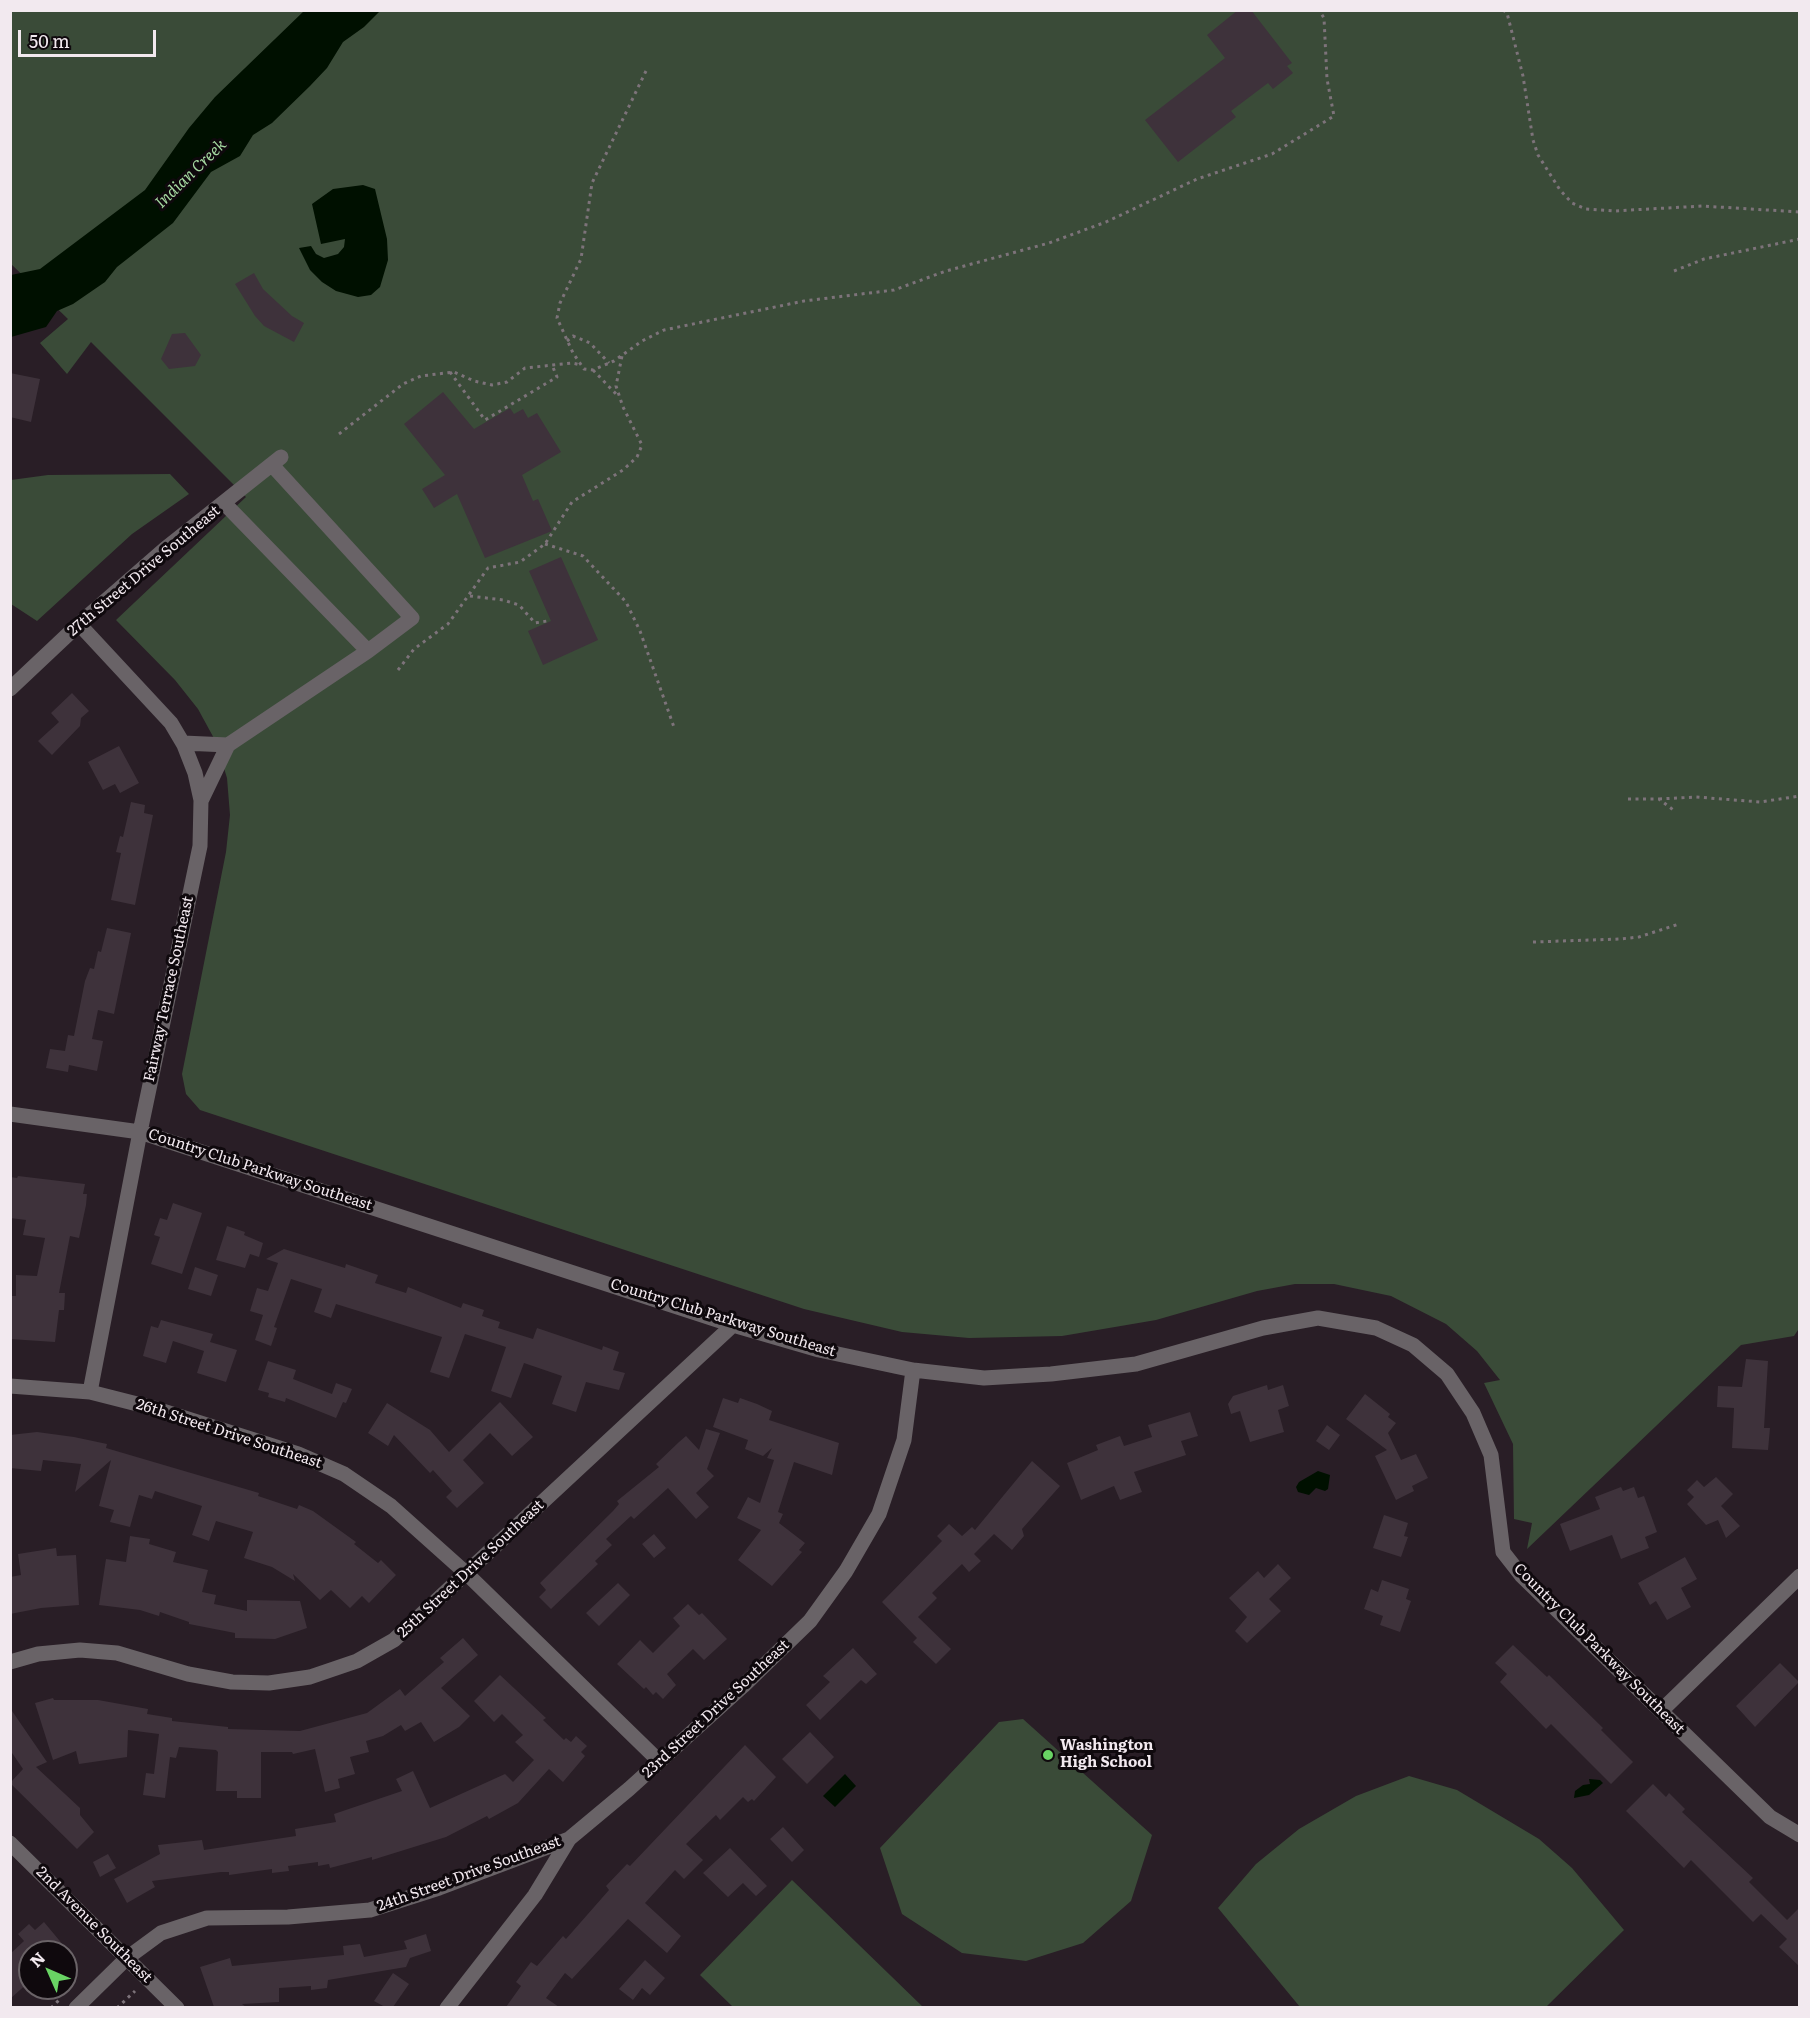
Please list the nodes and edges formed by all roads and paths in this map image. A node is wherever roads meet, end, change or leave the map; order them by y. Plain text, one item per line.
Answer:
1 (1319, 10) edge
2 (1503, 10) edge
3 (646, 71) dead end
4 (1800, 212) edge
5 (1800, 239) edge
6 (1674, 271) dead end
7 (567, 341) junction
8 (622, 356) junction
9 (609, 363) junction
10 (552, 365) junction
11 (581, 365) junction
12 (593, 370) junction
13 (450, 372) junction
14 (618, 396) junction
15 (339, 434) dead end
16 (224, 503) junction
17 (545, 544) junction
18 (470, 596) junction
19 (546, 621) dead end
20 (79, 624) junction
21 (368, 651) junction
22 (398, 670) dead end
23 (10, 689) edge
24 (675, 729) dead end
25 (183, 743) junction
26 (228, 745) junction
27 (1800, 796) edge
28 (1628, 799) dead end
29 (1659, 799) junction
30 (201, 801) junction
31 (1676, 812) dead end
32 (1679, 924) dead end
33 (1533, 942) dead end
34 (10, 1114) edge
35 (140, 1132) junction
36 (733, 1324) junction
37 (913, 1370) junction
38 (10, 1386) edge
39 (90, 1392) junction
40 (467, 1574) junction
41 (1800, 1576) edge
42 (10, 1662) edge
43 (1661, 1711) junction
44 (659, 1761) junction
45 (1800, 1835) edge
46 (569, 1839) junction
47 (12, 1847) edge
48 (127, 1958) junction
49 (141, 1985) dead end
50 (76, 2007) edge
51 (117, 2007) edge
52 (177, 2007) edge
53 (447, 2007) edge

1 - 8 path
2 - 4 path
3 - 7 path
5 - 6 path
7 - 9 path
7 - 11 path
8 - 9 path
8 - 14 path
9 - 12 path
10 - 11 path
10 - 13 path
10 - 13 path
11 - 12 path
12 - 14 path
13 - 15 path
14 - 17 path
16 - 20 street, 27th Street Drive Southeast
16 - 21 street
16 - 21 street, 27th Street Drive Southeast
17 - 18 path
17 - 24 path
18 - 19 path
18 - 22 path
20 - 23 street, 27th Street Drive Southeast
20 - 25 street, Fairway Terrace Southeast
21 - 26 street
25 - 26 street
25 - 30 street, Fairway Terrace Southeast
26 - 30 street
27 - 29 path
28 - 29 path
29 - 31 path
30 - 35 street, Fairway Terrace Southeast
32 - 33 path
34 - 35 street, Country Club Parkway Southeast
35 - 36 street, Country Club Parkway Southeast
35 - 39 street, Fairway Terrace Southeast
36 - 37 street, Country Club Parkway Southeast
36 - 40 street, 25th Street Drive Southeast
37 - 43 street, Country Club Parkway Southeast
37 - 44 street, 23rd Street Drive Southeast
38 - 39 street, 26th Street Drive Southeast
39 - 40 street, 26th Street Drive Southeast
40 - 42 street, 25th Street Drive Southeast
40 - 44 street, 26th Street Drive Southeast
41 - 43 street
43 - 45 street, Country Club Parkway Southeast
44 - 46 street, 23rd Street Drive Southeast
46 - 48 street, 24th Street Drive Southeast
46 - 53 street, 23rd Street Drive Southeast
47 - 48 street, 2nd Avenue Southeast
48 - 50 street, 24th Street Drive Southeast
48 - 52 street, 2nd Avenue Southeast
49 - 51 path

